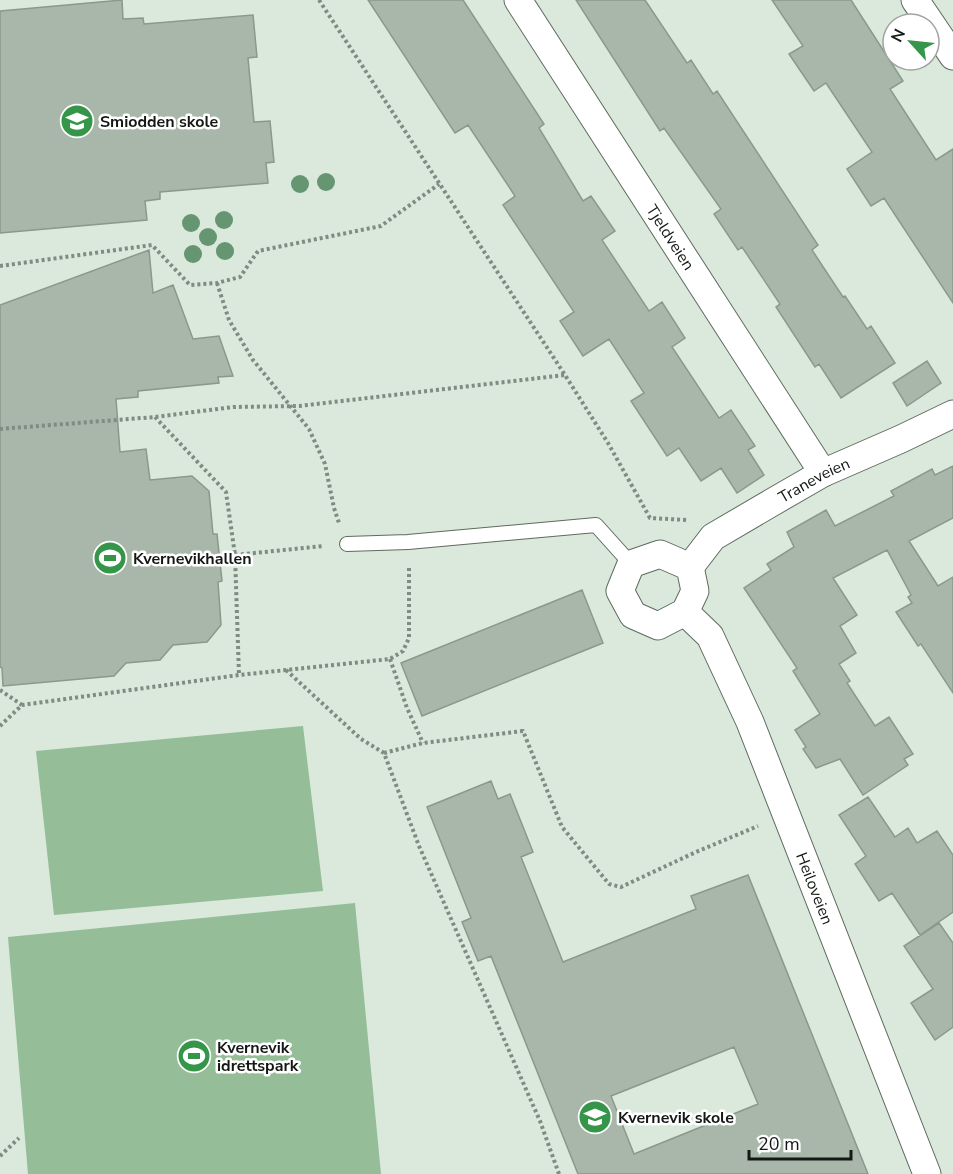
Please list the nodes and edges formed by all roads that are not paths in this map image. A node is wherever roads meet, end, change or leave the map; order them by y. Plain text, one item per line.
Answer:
1 (518, 0) edge
2 (915, 0) edge
3 (953, 57) edge
4 (953, 414) edge
5 (824, 473) junction
6 (347, 544) road end
7 (631, 564) junction
8 (690, 567) junction
9 (685, 612) junction
10 (927, 1174) edge

1 - 5 street, Tjeldveien
2 - 3 street
4 - 5 street, Traneveien
5 - 8 street, Traneveien
6 - 7 lane
7 - 8 street
7 - 9 street
8 - 9 street
9 - 10 street, Heiloveien

